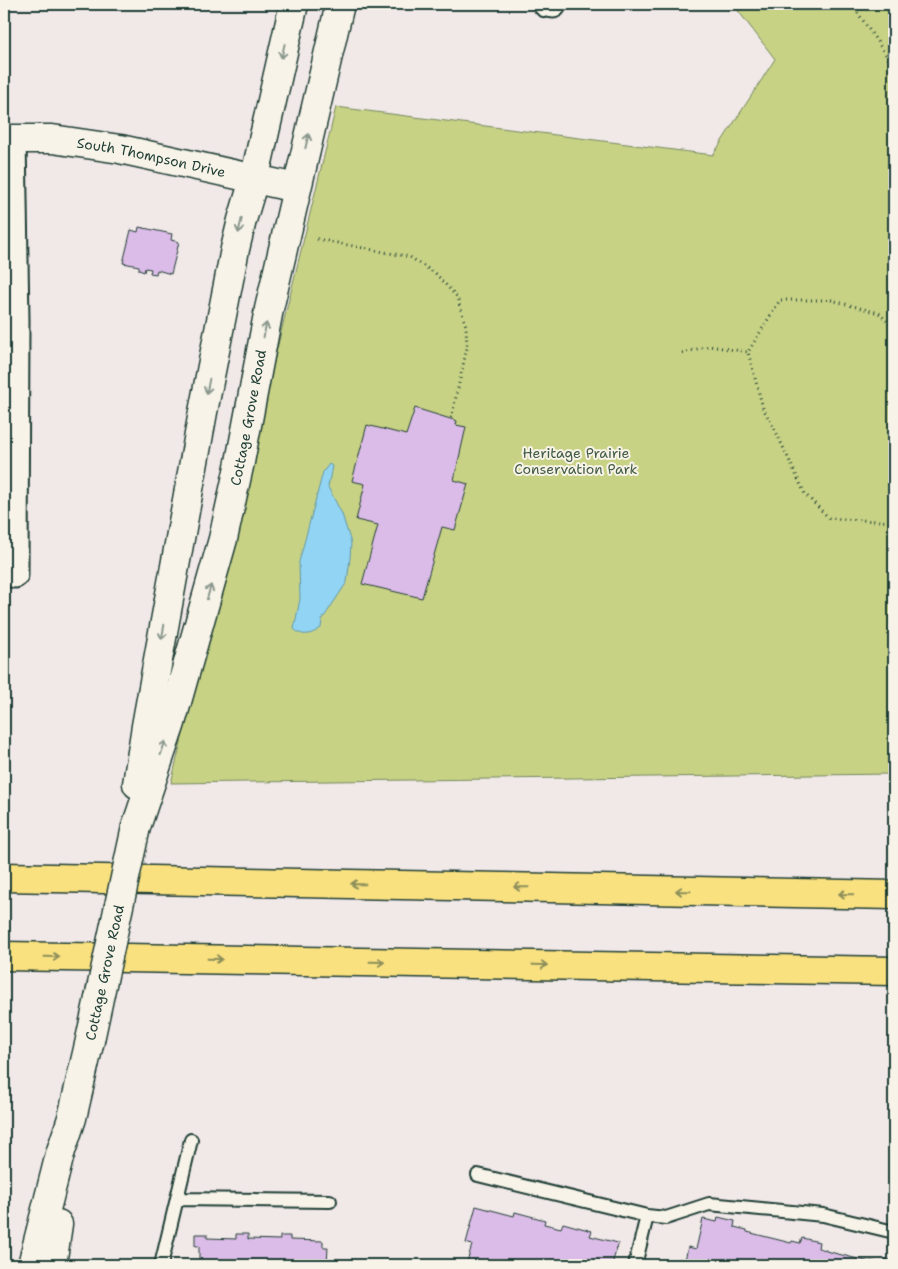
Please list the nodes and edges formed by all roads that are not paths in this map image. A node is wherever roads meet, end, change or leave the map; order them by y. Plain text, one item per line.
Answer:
1 (294, 4) edge
2 (340, 4) edge
3 (9, 139) edge
4 (254, 180) junction
5 (296, 188) junction
6 (15, 575) dead end
7 (136, 827) junction
8 (4, 876) edge
9 (894, 895) edge
10 (4, 956) edge
11 (894, 971) edge
12 (72, 1118) junction
13 (191, 1140) dead end
14 (478, 1175) dead end
15 (177, 1199) junction
16 (330, 1201) dead end
17 (647, 1216) junction
18 (894, 1232) edge
19 (32, 1265) edge
20 (52, 1265) edge
21 (161, 1265) edge
22 (635, 1265) edge

1 -> 4 main road, Cottage Grove Road
5 -> 2 main road, Cottage Grove Road
3 - 4 main road, South Thompson Drive
3 - 6 street
4 - 5 main road, South Thompson Drive
4 -> 7 main road, Cottage Grove Road
7 -> 5 main road, Cottage Grove Road
7 - 12 main road, Cottage Grove Road, bridge
9 -> 8 highway
10 -> 11 highway
12 - 19 main road, Cottage Grove Road
12 - 20 main road, Cottage Grove Road
13 - 15 lane
14 - 17 lane
15 - 16 lane
15 - 21 lane
17 - 18 lane
17 - 22 lane

